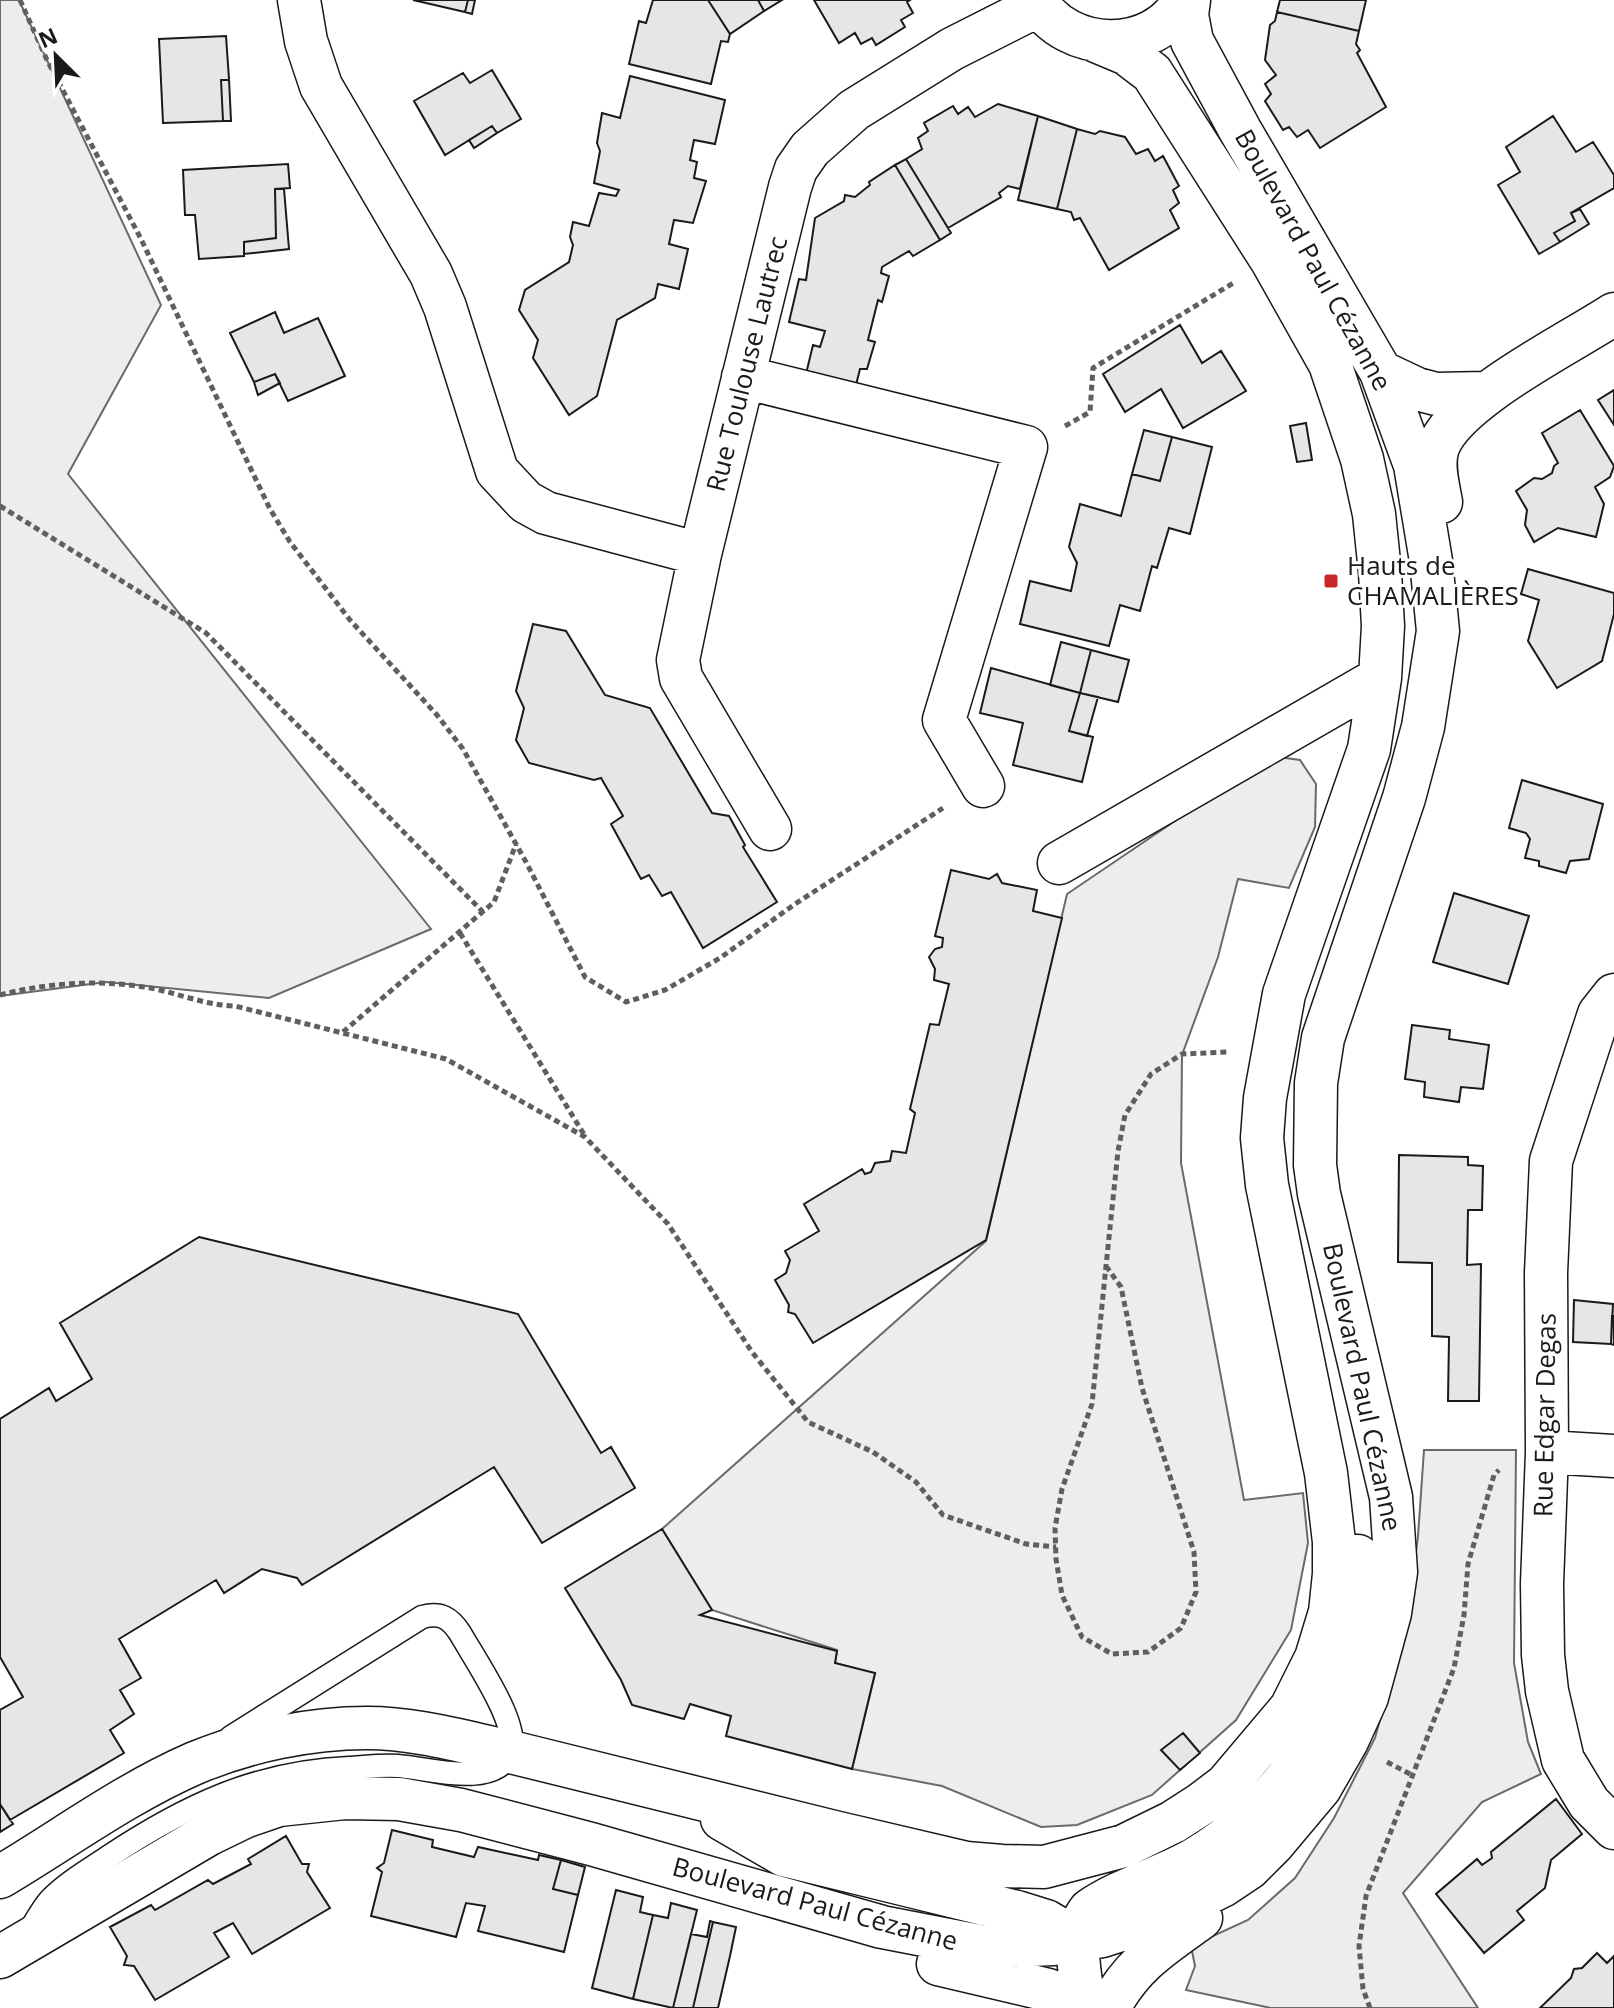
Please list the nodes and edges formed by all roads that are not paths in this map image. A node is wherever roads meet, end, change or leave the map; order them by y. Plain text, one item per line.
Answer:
1 (299, 0) edge
2 (1187, 0) edge
3 (1038, 3) edge
4 (1096, 41) junction
5 (1614, 314) edge
6 (1381, 372) junction
7 (743, 377) junction
8 (1485, 393) junction
9 (700, 554) junction
10 (1438, 631) junction
11 (1380, 678) junction
12 (983, 786) road end
13 (770, 829) dead end
14 (1059, 863) dead end
15 (1614, 995) edge
16 (1547, 1452) junction
17 (1614, 1456) edge
18 (1326, 1473) junction
19 (511, 1752) junction
20 (162, 1780) junction
21 (675, 1793) junction
22 (1614, 1828) edge
23 (1273, 1844) junction
24 (0, 1877) edge
25 (736, 1885) junction
26 (1079, 1940) junction
27 (9, 1953) edge
28 (1089, 2001) edge

1 - 9 street
2 - 4 street
2 - 6 street, Boulevard Paul Cézanne
3 - 4 street, Boulevard Paul Cézanne
3 - 7 street, Rue Toulouse Lautrec
4 - 11 street, Boulevard Paul Cézanne
5 - 8 street
6 - 8 street
6 - 10 street, Boulevard Paul Cézanne
7 - 9 street, Rue Toulouse Lautrec
7 - 12 street
8 - 10 street
9 - 13 street, Rue Toulouse Lautrec
10 - 23 street, Boulevard Paul Cézanne
11 - 14 street
11 - 18 street, Boulevard Paul Cézanne
15 - 16 street, Rue Edgar Degas
16 - 17 street
16 - 22 street, Rue Edgar Degas
18 - 21 street, Boulevard Paul Cézanne
18 - 26 street
19 - 20 street, Boulevard Paul Cézanne
19 - 20 lane
19 - 21 street, Boulevard Paul Cézanne
19 - 27 lane
20 - 24 street, Boulevard Paul Cézanne
21 - 26 street
23 - 26 street, Boulevard Paul Cézanne
23 - 28 street
25 - 26 street, Boulevard Paul Cézanne
25 - 27 street, Boulevard Paul Cézanne
25 - 28 street
26 - 28 street

